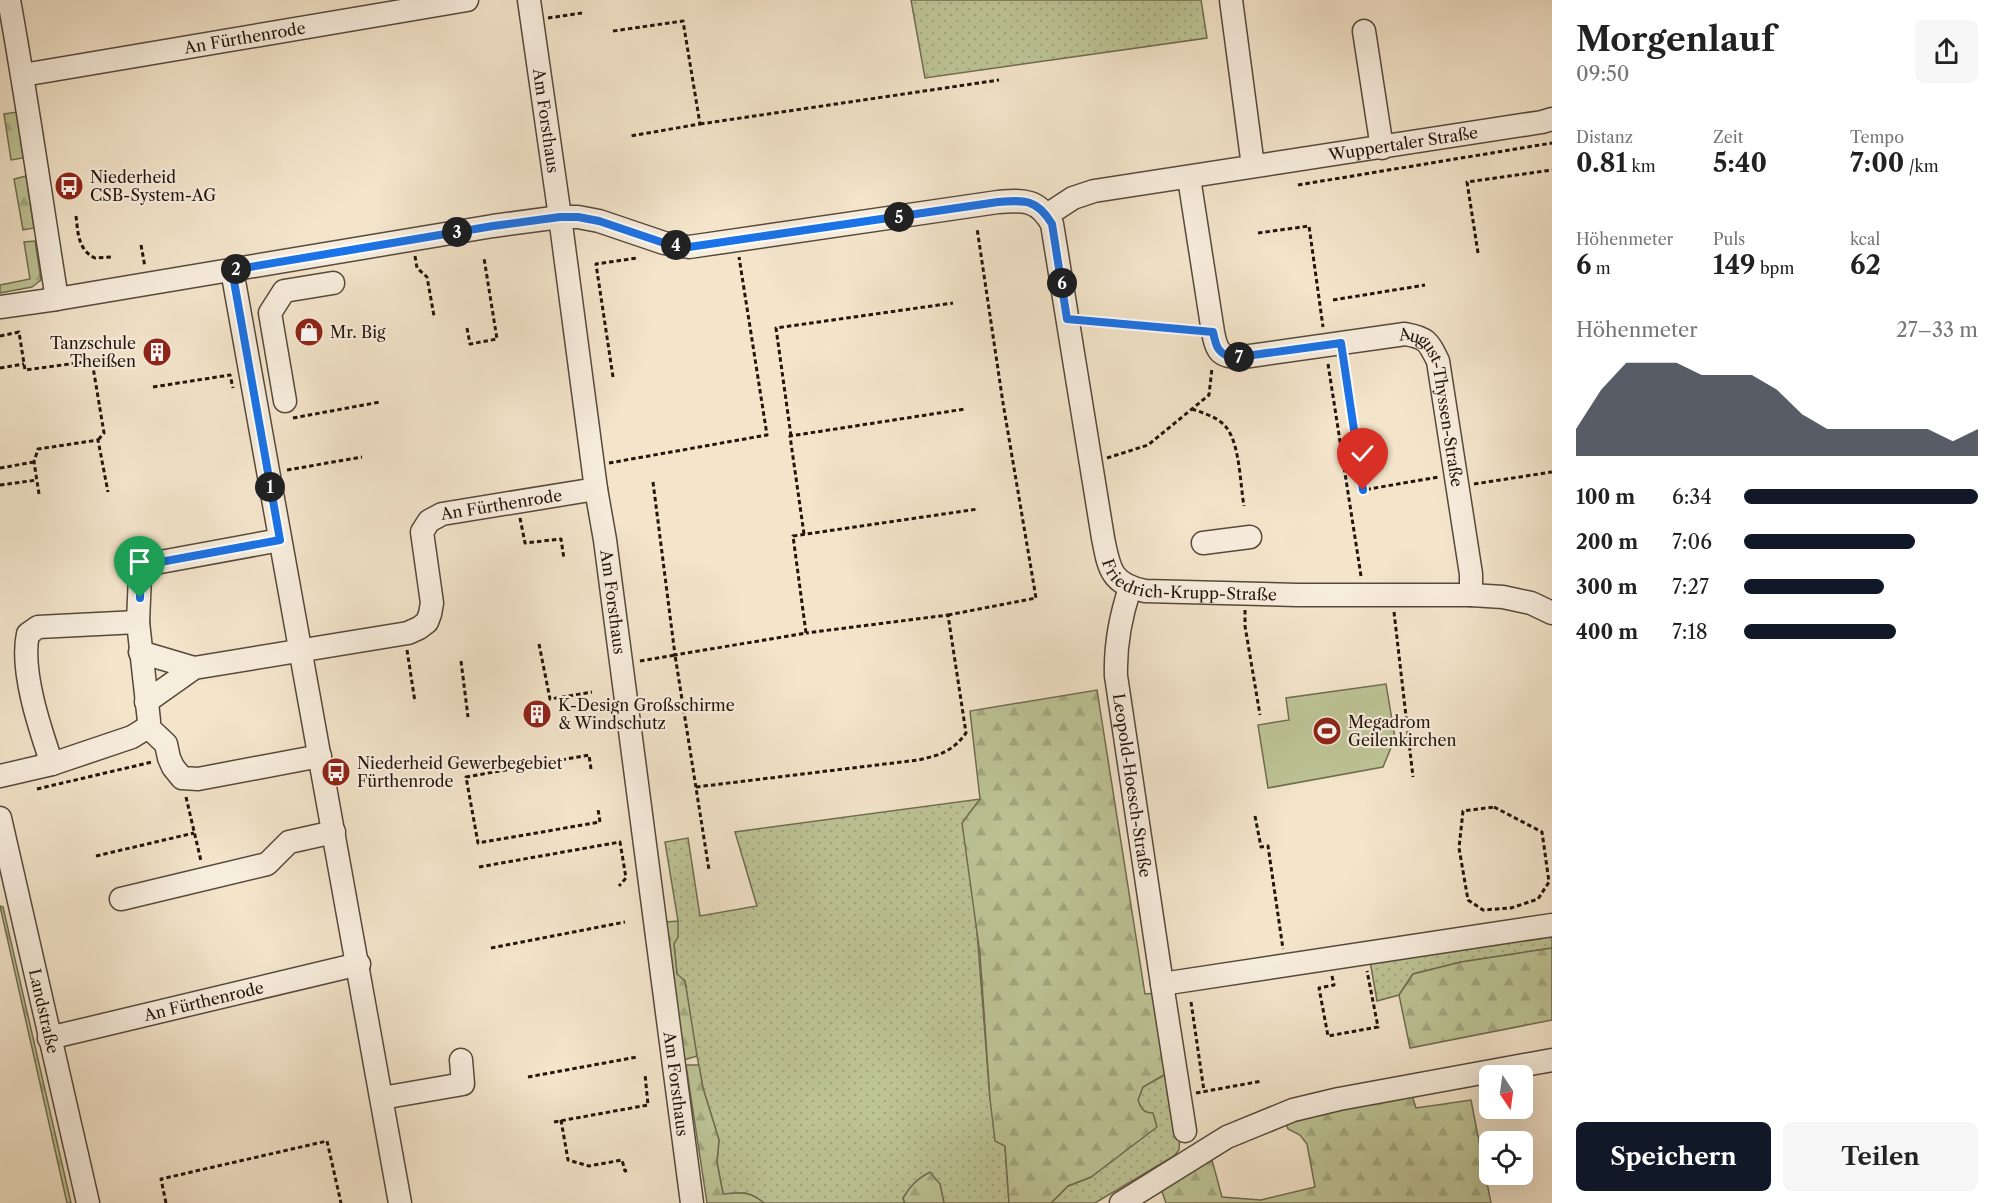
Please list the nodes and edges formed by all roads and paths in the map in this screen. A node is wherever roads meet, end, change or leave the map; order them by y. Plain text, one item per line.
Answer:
1 (9, 0) edge
2 (466, 0) edge
3 (1231, 0) edge
4 (530, 10) edge
5 (582, 13) dead end
6 (613, 31) dead end
7 (1364, 31) dead end
8 (22, 75) junction
9 (999, 80) dead end
10 (1552, 119) edge
11 (700, 124) junction
12 (630, 136) dead end
13 (1552, 143) edge
14 (1382, 148) junction
15 (1253, 166) junction
16 (1552, 170) edge
17 (1189, 178) junction
18 (1298, 185) dead end
19 (1047, 214) junction
20 (76, 216) dead end
21 (560, 217) junction
22 (977, 228) dead end
23 (1258, 233) dead end
24 (413, 239) junction
25 (737, 241) junction
26 (1478, 253) dead end
27 (112, 257) dead end
28 (484, 258) dead end
29 (637, 258) dead end
30 (232, 270) junction
31 (333, 283) dead end
32 (1425, 285) dead end
33 (57, 299) junction
34 (1333, 300) dead end
35 (953, 303) dead end
36 (0, 307) edge
37 (434, 315) dead end
38 (1067, 319) junction
39 (467, 328) dead end
40 (1213, 332) junction
41 (0, 336) edge
42 (1333, 344) junction
43 (1223, 355) junction
44 (24, 364) junction
45 (0, 368) edge
46 (613, 377) dead end
47 (153, 387) dead end
48 (234, 394) dead end
49 (380, 402) dead end
50 (965, 409) dead end
51 (1192, 409) junction
52 (289, 410) joint
53 (790, 436) junction
54 (98, 440) junction
55 (362, 457) dead end
56 (1090, 461) junction
57 (34, 462) junction
58 (592, 466) junction
59 (0, 468) edge
60 (1552, 472) edge
61 (268, 474) junction
62 (37, 480) junction
63 (1456, 481) junction
64 (653, 483) dead end
65 (0, 485) edge
66 (596, 489) junction
67 (108, 492) dead end
68 (39, 495) dead end
69 (518, 501) junction
70 (1244, 506) dead end
71 (978, 509) dead end
72 (804, 534) junction
73 (1250, 537) dead end
74 (280, 540) junction
75 (1203, 543) dead end
76 (564, 559) dead end
77 (1130, 588) junction
78 (1246, 593) junction
79 (1364, 595) junction
80 (1392, 595) junction
81 (1471, 595) junction
82 (1552, 613) edge
83 (948, 615) junction
84 (138, 622) junction
85 (405, 633) junction
86 (806, 633) junction
87 (540, 644) dead end
88 (300, 650) junction
89 (140, 652) junction
90 (675, 656) junction
91 (461, 661) dead end
92 (621, 664) junction
93 (194, 668) junction
94 (592, 692) dead end
95 (146, 702) junction
96 (415, 702) dead end
97 (1260, 715) dead end
98 (468, 717) dead end
99 (148, 727) junction
100 (320, 756) junction
101 (169, 758) junction
102 (52, 764) junction
103 (591, 769) dead end
104 (0, 776) edge
105 (1413, 777) dead end
106 (182, 778) junction
107 (696, 787) junction
108 (37, 789) dead end
109 (598, 809) dead end
110 (1463, 811) joint
111 (1255, 816) dead end
112 (0, 818) edge
113 (334, 832) junction
114 (194, 833) junction
115 (96, 856) dead end
116 (479, 867) dead end
117 (710, 870) dead end
118 (205, 878) junction
119 (619, 886) dead end
120 (8, 892) edge
121 (121, 898) dead end
122 (625, 922) dead end
123 (1552, 925) edge
124 (491, 948) dead end
125 (359, 964) junction
126 (1286, 965) junction
127 (1367, 971) dead end
128 (1332, 976) dead end
129 (1162, 984) junction
130 (1191, 1002) dead end
131 (50, 1038) junction
132 (637, 1057) dead end
133 (461, 1060) dead end
134 (1552, 1060) edge
135 (645, 1074) dead end
136 (528, 1077) dead end
137 (1262, 1082) dead end
138 (1204, 1091) junction
139 (1179, 1096) junction
140 (382, 1098) junction
141 (561, 1120) junction
142 (554, 1122) dead end
143 (1185, 1131) dead end
144 (630, 1170) dead end
145 (88, 1203) edge
146 (166, 1203) edge
147 (342, 1203) edge
148 (399, 1203) edge
149 (692, 1203) edge
150 (1121, 1203) edge

1 - 8 street
2 - 8 street, An Fürthenrode
3 - 15 street
4 - 5 path
4 - 21 street, Am Forsthaus
6 - 11 path
7 - 14 street
8 - 33 street
9 - 11 path
10 - 14 street, Wuppertaler Straße
11 - 12 path
13 - 18 path
14 - 15 street, Wuppertaler Straße
15 - 17 street, Wuppertaler Straße
16 - 26 path
17 - 19 street
17 - 40 street
19 - 25 street
19 - 38 street, Friedrich-Krupp-Straße
20 - 27 path
21 - 24 street
21 - 25 street
21 - 58 street, Am Forsthaus
22 - 83 path
23 - 42 path
24 - 30 street
24 - 37 path
25 - 58 path
28 - 39 path
29 - 46 path
30 - 33 street
30 - 61 street
31 - 52 street
32 - 34 path
33 - 36 street
35 - 53 path
38 - 40 path
38 - 56 street, Friedrich-Krupp-Straße
40 - 43 street
41 - 44 path
42 - 43 street, August-Thyssen-Straße
42 - 63 street, August-Thyssen-Straße
42 - 63 path
42 - 79 path
43 - 51 path
44 - 45 path
44 - 54 path
47 - 48 path
49 - 52 path
50 - 53 path
51 - 56 path
51 - 70 path
53 - 72 path
54 - 57 path
54 - 67 path
55 - 61 path
56 - 77 street, Friedrich-Krupp-Straße
57 - 59 path
57 - 62 path
58 - 66 street, Am Forsthaus
60 - 63 path
61 - 74 street
62 - 65 path
62 - 68 path
63 - 81 street, August-Thyssen-Straße
64 - 90 path
66 - 69 street, An Fürthenrode
66 - 92 street, Am Forsthaus
69 - 76 path
69 - 85 street, An Fürthenrode
71 - 72 path
72 - 86 path
73 - 75 street
74 - 84 street
74 - 88 street
77 - 78 street, Friedrich-Krupp-Straße
77 - 129 street, Leopold-Hoesch-Straße
78 - 79 street, Friedrich-Krupp-Straße
78 - 97 path
79 - 80 street, Friedrich-Krupp-Straße
80 - 81 street, Friedrich-Krupp-Straße
80 - 105 path
81 - 82 street, Friedrich-Krupp-Straße
83 - 86 path
83 - 107 path
84 - 89 street
84 - 102 street
85 - 88 street, An Fürthenrode
85 - 96 path
86 - 90 path
87 - 94 path
88 - 93 street, An Fürthenrode
88 - 100 street
89 - 93 street, An Fürthenrode
89 - 95 street
90 - 92 path
90 - 107 path
91 - 98 path
92 - 149 street, Am Forsthaus
93 - 95 street, An Fürthenrode
95 - 99 street
99 - 101 street
99 - 102 street
100 - 106 street
100 - 113 street
101 - 106 street
101 - 108 path
102 - 104 street
103 - 109 path
106 - 114 path
107 - 117 path
110 - 110 path
111 - 126 path
112 - 120 street, Landstraße
113 - 118 street
113 - 125 street
114 - 115 path
114 - 118 path
116 - 119 path
118 - 121 street
120 - 131 street, Landstraße
122 - 124 path
123 - 126 street
125 - 131 street, An Fürthenrode
125 - 140 street
126 - 129 street
127 - 128 path
129 - 139 street, Leopold-Hoesch-Straße
130 - 138 path
131 - 145 street, Landstraße
132 - 136 path
133 - 140 street
134 - 150 street
135 - 141 path
137 - 138 path
138 - 139 path
139 - 143 street, Leopold-Hoesch-Straße
140 - 148 street
141 - 142 path
141 - 144 path
146 - 147 path

